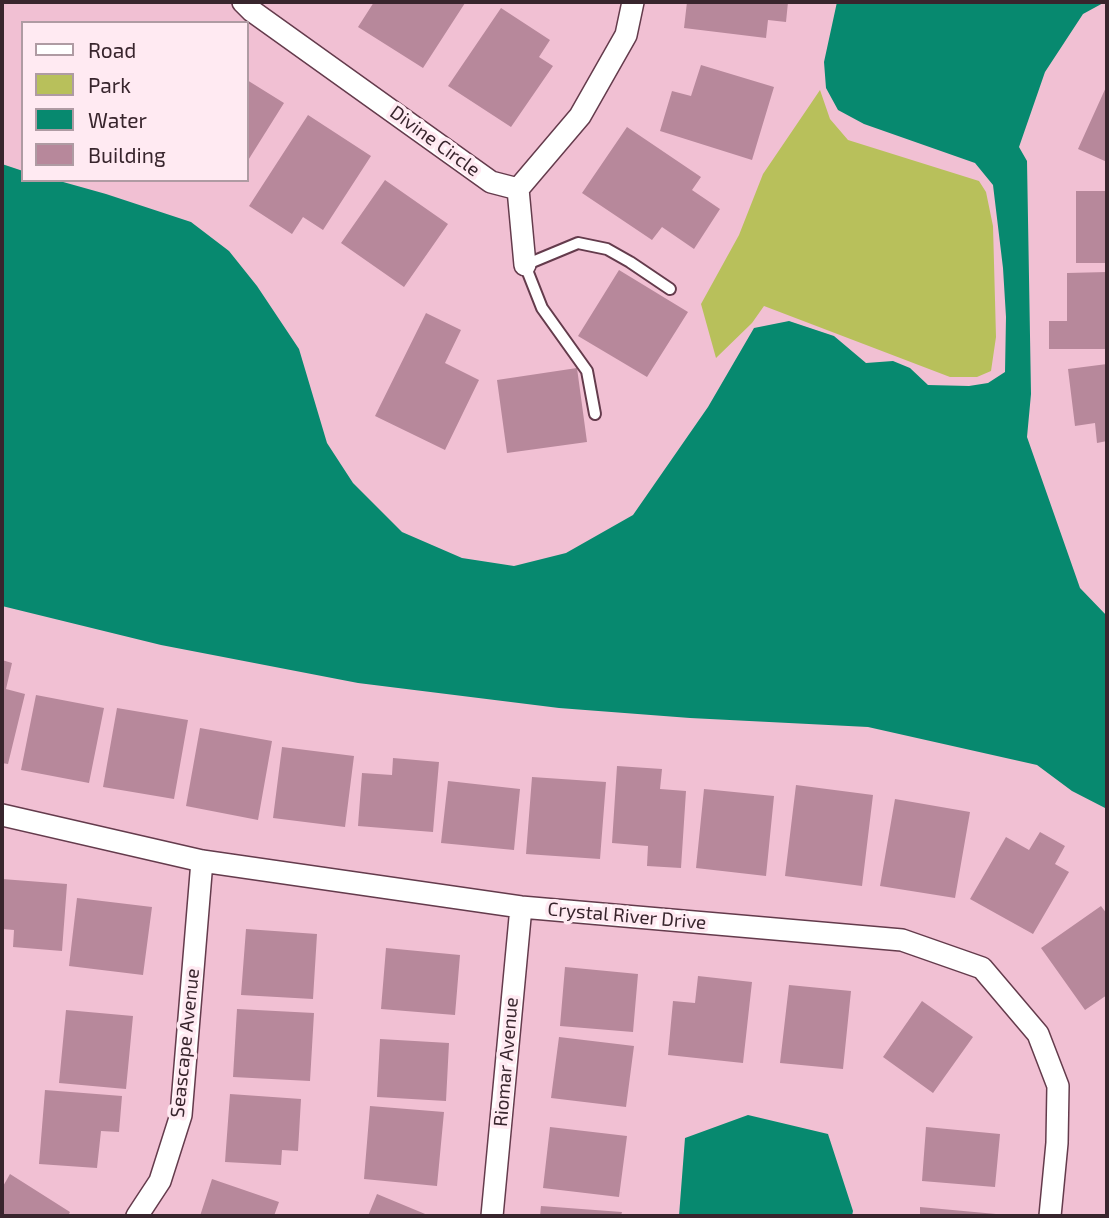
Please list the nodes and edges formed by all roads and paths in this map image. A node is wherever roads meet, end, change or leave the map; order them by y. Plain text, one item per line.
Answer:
1 (243, 2) edge
2 (633, 2) edge
3 (519, 190) junction
4 (524, 265) junction
5 (670, 289) dead end
6 (595, 414) dead end
7 (2, 815) edge
8 (202, 861) junction
9 (521, 907) junction
10 (137, 1216) edge
11 (492, 1216) edge
12 (1050, 1216) edge

1 - 3 street, Divine Circle
2 - 3 street
3 - 4 street
4 - 5 lane
4 - 6 lane
7 - 8 street, Crystal River Drive
8 - 9 street, Crystal River Drive
8 - 10 street, Seascape Avenue
9 - 11 street, Riomar Avenue
9 - 12 street, Crystal River Drive

